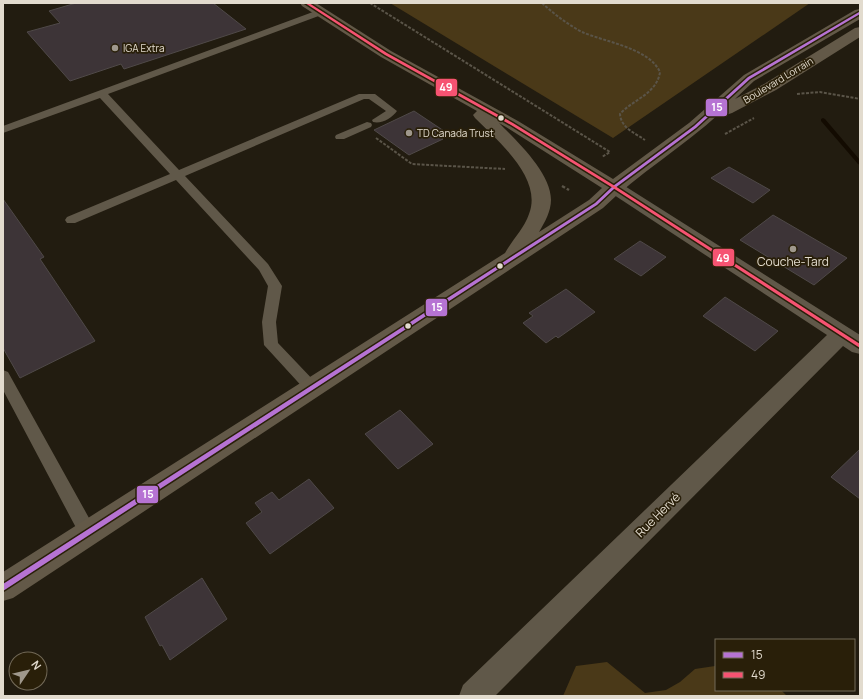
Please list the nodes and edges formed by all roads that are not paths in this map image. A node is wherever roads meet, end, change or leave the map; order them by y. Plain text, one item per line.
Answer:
1 (307, 3) edge
2 (321, 12) junction
3 (860, 13) edge
4 (860, 31) edge
5 (102, 94) junction
6 (464, 98) junction
7 (695, 127) junction
8 (3, 130) edge
9 (340, 137) dead end
10 (178, 174) junction
11 (614, 187) junction
12 (70, 220) dead end
13 (511, 260) junction
14 (851, 340) edge
15 (3, 376) edge
16 (312, 388) junction
17 (88, 533) junction
18 (3, 588) edge
19 (474, 696) edge

1 - 2 main road
2 - 5 lane
2 - 6 main road
3 - 7 main road, Boulevard Lorrain
4 - 7 main road, Boulevard Lorrain
5 - 8 lane
5 - 10 lane
6 - 11 main road
6 - 13 main road
7 - 11 main road, Boulevard Lorrain
9 - 10 lane
10 - 12 lane
10 - 16 lane
11 - 13 main road, Boulevard Lorrain
11 - 14 street
13 - 16 main road, Boulevard Lorrain
14 - 19 street, Rue Hervé
15 - 17 lane
16 - 17 main road, Boulevard Lorrain
17 - 18 main road, Boulevard Lorrain

